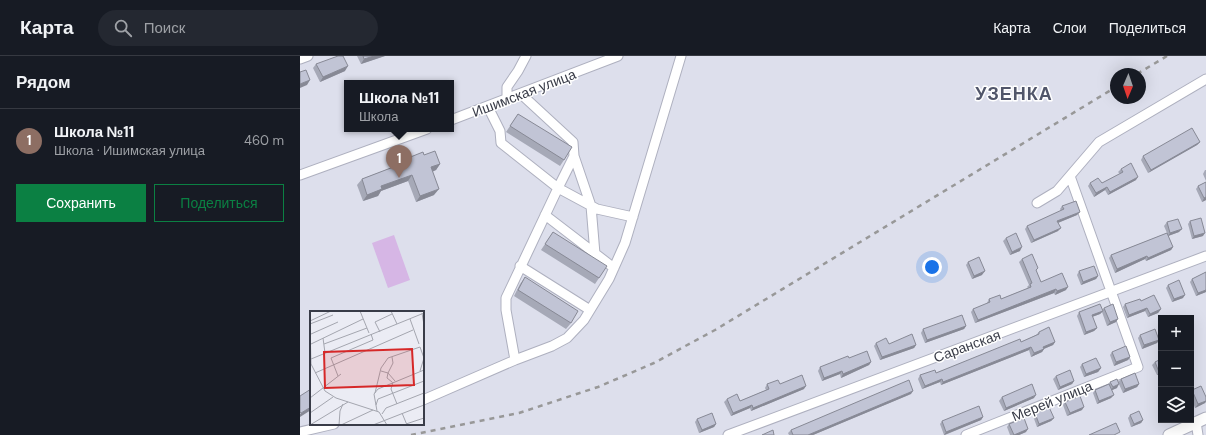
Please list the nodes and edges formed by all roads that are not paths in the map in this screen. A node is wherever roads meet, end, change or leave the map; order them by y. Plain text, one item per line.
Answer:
1 (308, 56) edge
2 (526, 56) edge
3 (618, 56) edge
4 (681, 56) edge
5 (300, 59) edge
6 (1206, 78) edge
7 (521, 94) junction
8 (507, 100) junction
9 (488, 107) junction
10 (454, 119) edge
11 (419, 132) edge
12 (574, 156) junction
13 (300, 175) edge
14 (1070, 176) junction
15 (558, 188) junction
16 (1037, 203) dead end
17 (591, 206) junction
18 (545, 215) junction
19 (633, 217) junction
20 (595, 254) junction
21 (1206, 256) edge
22 (520, 266) junction
23 (614, 268) junction
24 (1112, 292) junction
25 (590, 310) junction
26 (514, 360) junction
27 (424, 400) edge
28 (1201, 420) edge
29 (330, 425) edge
30 (300, 432) edge
31 (728, 435) edge
32 (966, 435) edge
33 (1169, 435) edge
34 (1198, 435) edge

1 - 5 street
2 - 8 street
3 - 7 street, Ишимская улица
4 - 19 street
6 - 14 street
7 - 8 street, Ишимская улица
7 - 12 street
8 - 9 street, Ишимская улица
9 - 10 street, Ишимская улица
9 - 15 street
11 - 13 street
12 - 15 street
12 - 17 street
14 - 16 street
14 - 24 street
15 - 17 street
15 - 18 street
17 - 19 street
17 - 20 street
18 - 20 street
18 - 22 street
19 - 23 street
20 - 23 street
21 - 24 street, Саранская
22 - 25 street
22 - 26 street
23 - 25 street
24 - 31 street, Саранская
24 - 32 street, Мерей улица
25 - 26 street
26 - 27 street
28 - 33 street
28 - 34 street
29 - 30 street

